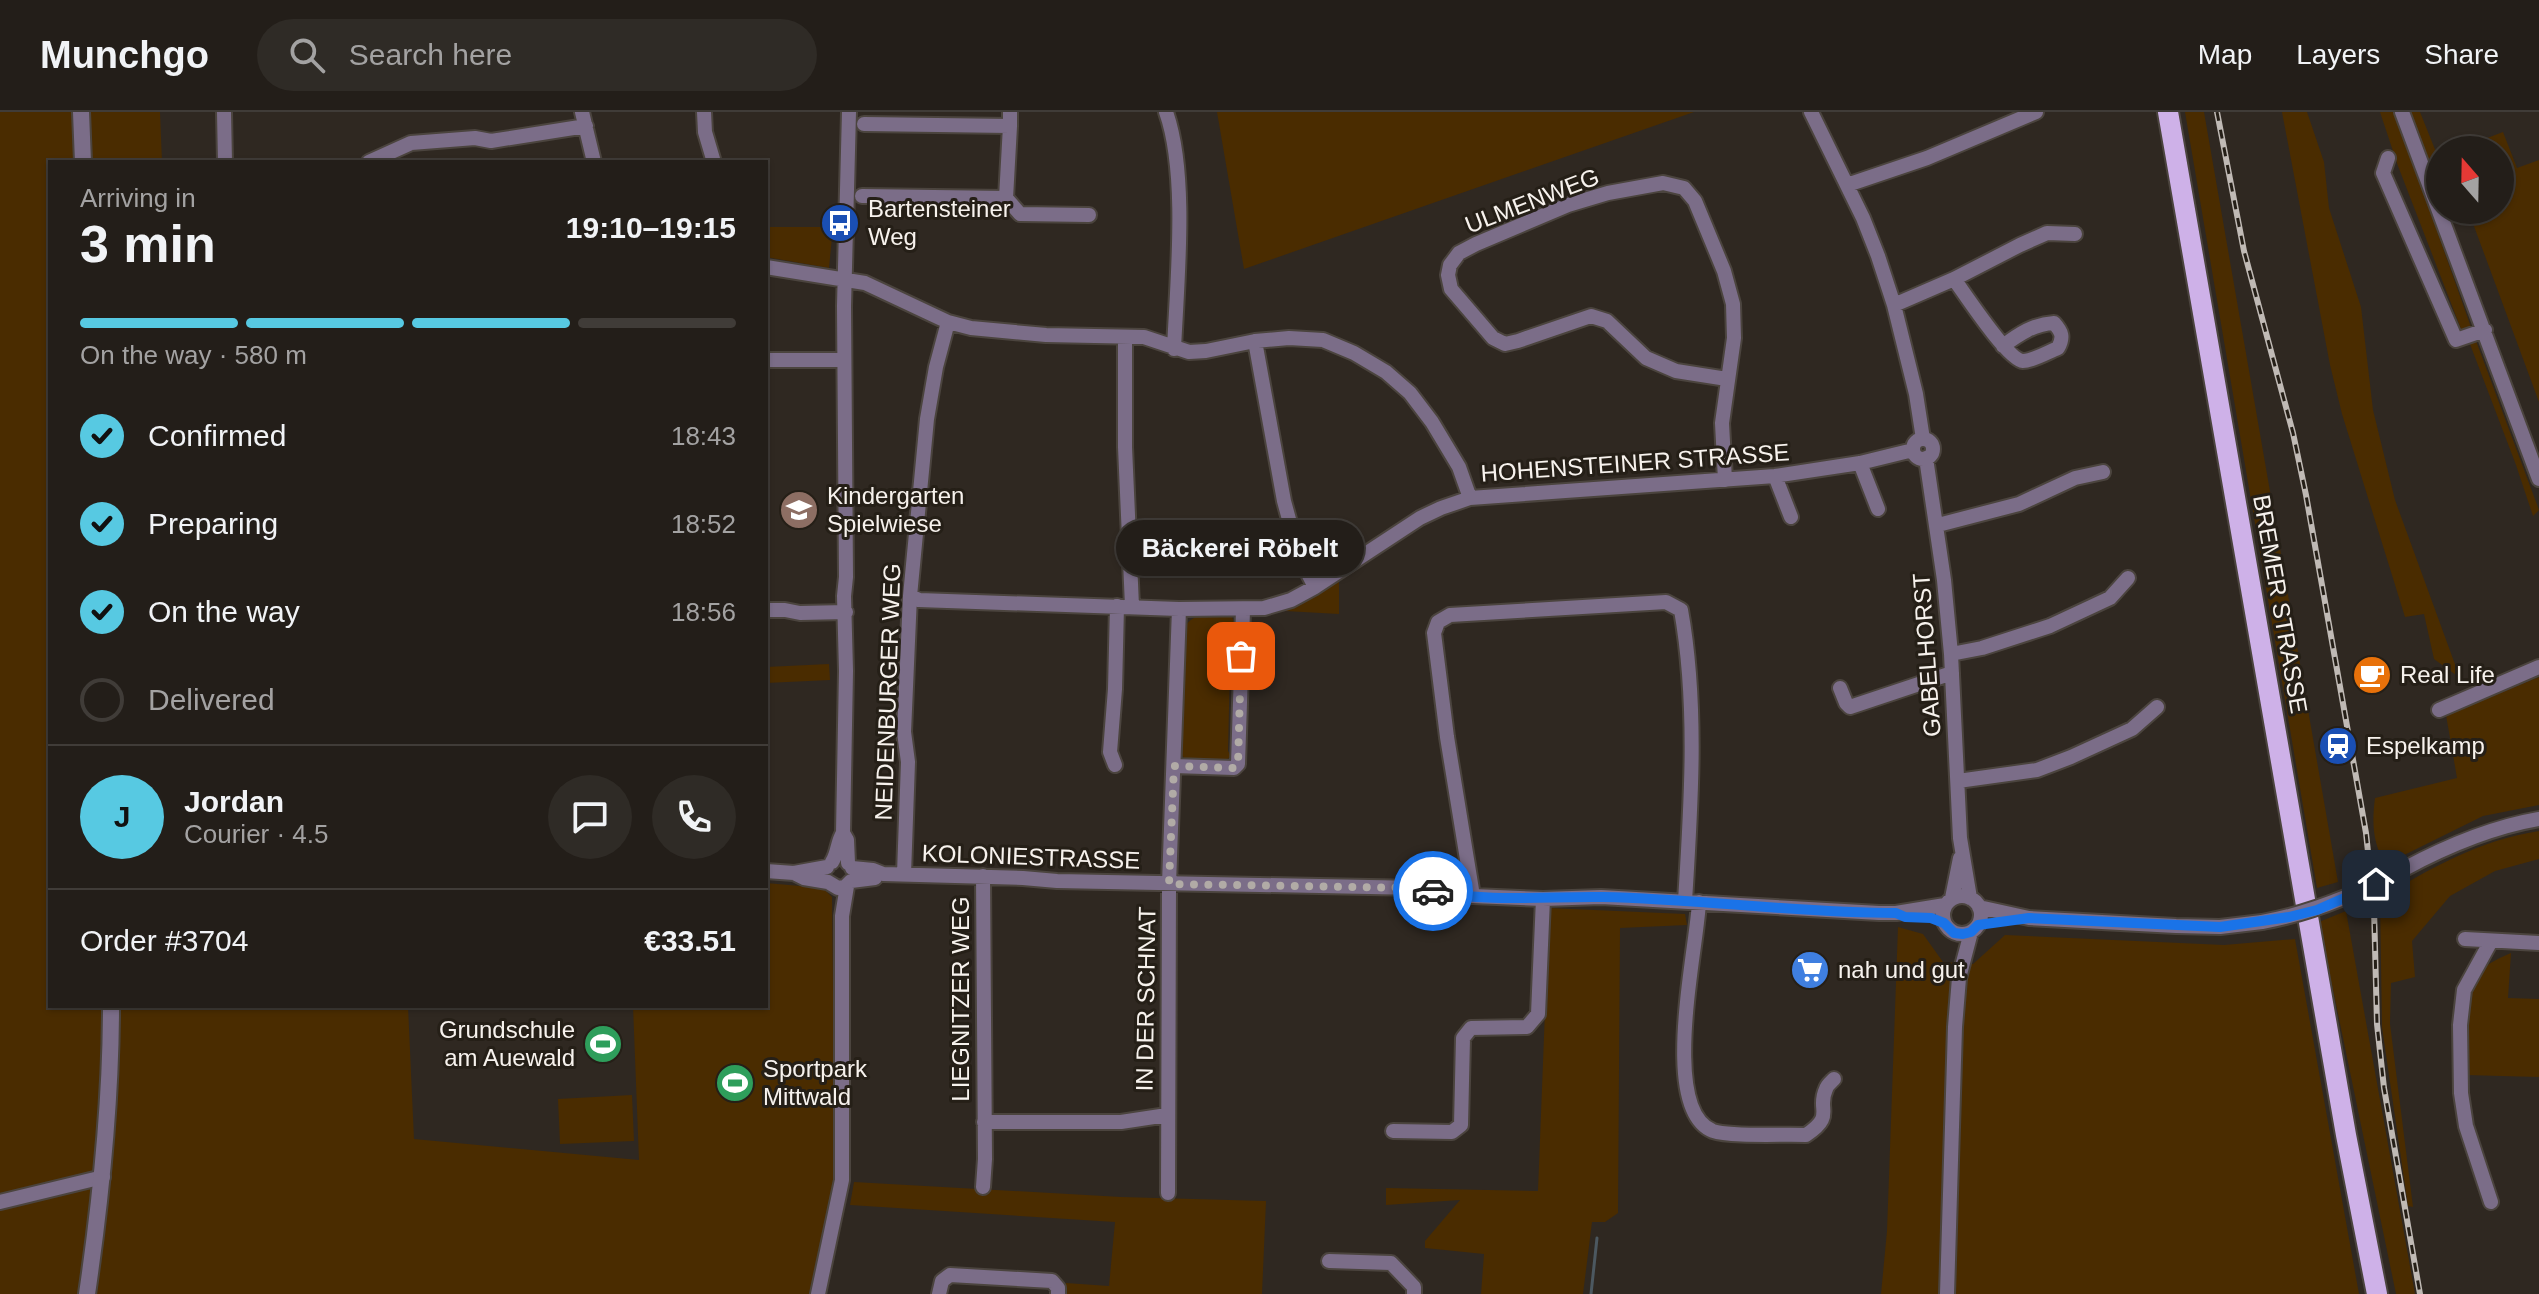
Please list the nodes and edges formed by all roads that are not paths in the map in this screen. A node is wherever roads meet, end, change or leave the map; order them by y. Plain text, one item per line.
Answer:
1 (81, 112) edge
2 (224, 112) edge
3 (704, 112) edge
4 (849, 112) edge
5 (1166, 112) edge
6 (1811, 112) edge
7 (2036, 112) edge
8 (2168, 112) edge
9 (2402, 112) edge
10 (584, 119) edge
11 (1010, 119) edge
12 (864, 124) dead end
13 (2388, 158) dead end
14 (713, 159) dead end
15 (83, 160) edge
16 (225, 160) edge
17 (373, 160) edge
18 (594, 160) edge
19 (1847, 185) junction
20 (862, 196) dead end
21 (1006, 198) junction
22 (1089, 215) dead end
23 (2075, 234) dead end
24 (768, 267) edge
25 (1954, 279) junction
26 (847, 281) junction
27 (1894, 305) junction
28 (948, 322) junction
29 (2485, 330) junction
30 (1125, 337) junction
31 (1255, 341) junction
32 (2003, 346) dead end
33 (1174, 349) junction
34 (768, 360) edge
35 (844, 360) junction
36 (1727, 379) junction
37 (1921, 449) junction
38 (1860, 463) junction
39 (2103, 472) dead end
40 (1775, 476) junction
41 (2539, 479) edge
42 (1725, 480) junction
43 (1470, 498) junction
44 (1878, 509) dead end
45 (1791, 517) dead end
46 (1938, 525) junction
47 (2128, 578) dead end
48 (1315, 587) junction
49 (910, 596) junction
50 (1124, 606) junction
51 (1179, 609) junction
52 (768, 610) edge
53 (1243, 610) junction
54 (846, 612) junction
55 (1951, 654) junction
56 (2539, 667) edge
57 (1952, 673) junction
58 (1840, 688) dead end
59 (2157, 707) dead end
60 (2439, 710) dead end
61 (1115, 765) dead end
62 (1174, 766) junction
63 (1958, 781) junction
64 (2539, 819) edge
65 (1961, 850) junction
66 (768, 871) edge
67 (840, 874) junction
68 (904, 874) junction
69 (983, 876) junction
70 (1169, 884) junction
71 (1473, 896) junction
72 (1543, 899) junction
73 (1692, 902) junction
74 (1949, 902) junction
75 (1975, 902) junction
76 (1896, 913) junction
77 (2029, 918) junction
78 (1948, 927) junction
79 (1974, 929) junction
80 (2465, 939) dead end
81 (2491, 941) junction
82 (2539, 943) edge
83 (1959, 978) junction
84 (111, 1008) edge
85 (1834, 1079) dead end
86 (1167, 1115) junction
87 (984, 1122) junction
88 (1081, 1123) joint
89 (1393, 1131) dead end
90 (103, 1177) junction
91 (983, 1187) dead end
92 (1168, 1193) dead end
93 (0, 1202) edge
94 (2491, 1202) dead end
95 (1329, 1261) dead end
96 (87, 1294) edge
97 (818, 1294) edge
98 (939, 1294) edge
99 (1058, 1294) edge
100 (1414, 1294) edge
101 (1947, 1294) edge
102 (2377, 1294) edge

1 - 15 street
2 - 16 street
3 - 14 street
4 - 26 street
5 - 33 street
6 - 19 street, GABELHORST
7 - 19 street
8 - 102 main road, BREMER STRASSE
9 - 29 street
10 - 17 street
10 - 18 street
11 - 12 street
11 - 21 street
13 - 29 street
19 - 27 street, GABELHORST
20 - 21 street
21 - 22 street
23 - 25 street
24 - 26 street
25 - 27 street
25 - 32 street
26 - 28 street
26 - 35 street
27 - 37 street, GABELHORST
28 - 30 street
28 - 49 street, NEIDENBURGER WEG
29 - 41 street
30 - 33 street
30 - 50 street
31 - 33 street
31 - 43 street
31 - 48 street
34 - 35 street
35 - 54 street
36 - 36 street, ULMENWEG
36 - 42 street, ULMENWEG
37 - 38 street, HOHENSTEINER STRASSE
37 - 46 street, GABELHORST
38 - 40 street, HOHENSTEINER STRASSE
38 - 44 street
39 - 46 street
40 - 42 street, HOHENSTEINER STRASSE
40 - 45 street
42 - 43 street, HOHENSTEINER STRASSE
43 - 48 street, HOHENSTEINER STRASSE
46 - 55 street, GABELHORST
47 - 55 street
48 - 53 street, HOHENSTEINER STRASSE
49 - 50 street
49 - 68 street, NEIDENBURGER WEG
50 - 51 street
50 - 61 street
51 - 53 street, HOHENSTEINER STRASSE
51 - 62 street, IN DER SCHNAT
52 - 54 street
53 - 62 street
54 - 67 street
55 - 57 street, GABELHORST
56 - 60 street
57 - 58 street
57 - 63 street, GABELHORST
59 - 63 street
62 - 70 street, IN DER SCHNAT
63 - 65 street, GABELHORST
64 - 77 street, bridge
65 - 74 street, GABELHORST
65 - 75 street, GABELHORST
66 - 67 street, KOLONIESTRASSE
67 - 68 street, KOLONIESTRASSE
67 - 97 street
68 - 69 street, KOLONIESTRASSE
69 - 70 street, KOLONIESTRASSE
69 - 87 street, LIEGNITZER WEG
70 - 71 street, KOLONIESTRASSE
70 - 86 street, IN DER SCHNAT
71 - 72 street, KOLONIESTRASSE
71 - 73 street
72 - 73 street, KOLONIESTRASSE
72 - 89 street
73 - 76 street, KOLONIESTRASSE
73 - 85 street
74 - 75 street
74 - 76 street, KOLONIESTRASSE
74 - 78 street
75 - 77 street
75 - 79 street
76 - 78 street, KOLONIESTRASSE
77 - 79 street
78 - 79 street
78 - 83 street
79 - 83 street
80 - 81 street
81 - 82 street
81 - 94 street
83 - 101 street
84 - 90 street
86 - 88 street, IN DER SCHNAT
86 - 92 street, IN DER SCHNAT
87 - 88 street, LIEGNITZER WEG
87 - 91 street, LIEGNITZER WEG
90 - 93 street
90 - 96 street
95 - 100 street
98 - 99 street

